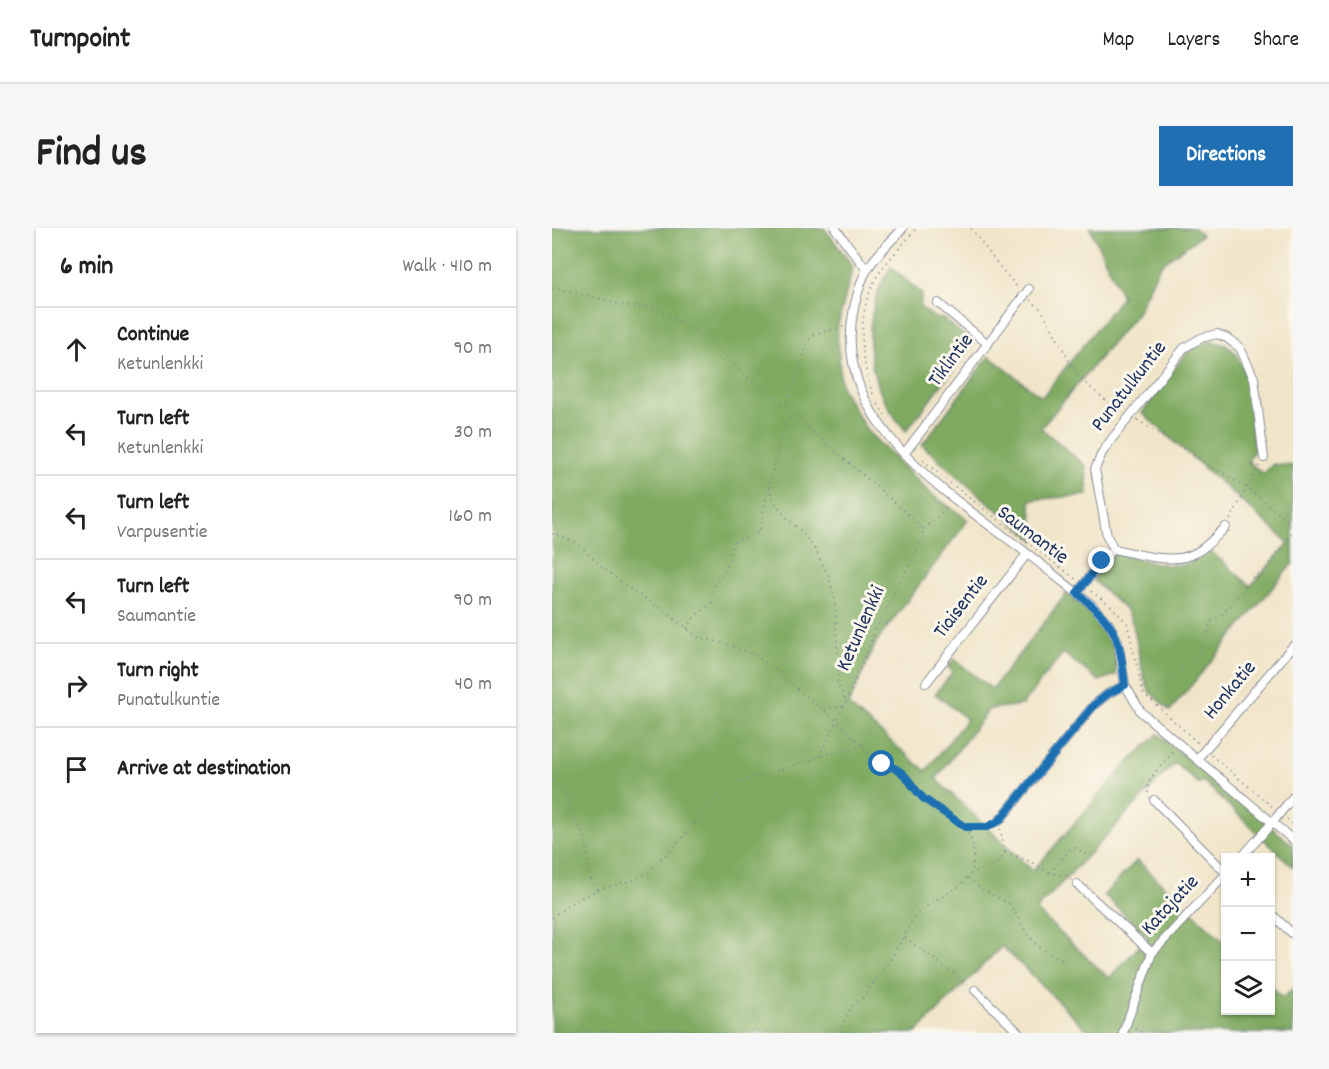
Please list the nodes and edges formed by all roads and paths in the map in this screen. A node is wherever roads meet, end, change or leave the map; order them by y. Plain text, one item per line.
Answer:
1 (835, 228) edge
2 (903, 228) edge
3 (916, 228) edge
4 (971, 228) edge
5 (867, 270) junction
6 (552, 288) edge
7 (1027, 292) junction
8 (938, 303) dead end
9 (851, 325) junction
10 (988, 344) junction
11 (786, 409) junction
12 (791, 413) junction
13 (1130, 416) junction
14 (886, 417) dead end
15 (907, 451) junction
16 (1264, 458) joint
17 (769, 486) junction
18 (1247, 489) junction
19 (953, 498) junction
20 (1293, 525) edge
21 (1226, 527) joint
22 (922, 530) junction
23 (1293, 530) edge
24 (552, 534) edge
25 (1114, 549) junction
26 (1027, 554) junction
27 (1083, 585) junction
28 (1077, 593) junction
29 (687, 629) junction
30 (1293, 646) edge
31 (926, 683) dead end
32 (1125, 685) junction
33 (846, 701) junction
34 (1152, 701) junction
35 (844, 705) junction
36 (823, 709) junction
37 (837, 721) junction
38 (1176, 742) junction
39 (863, 746) junction
40 (1205, 750) junction
41 (819, 756) junction
42 (1197, 759) junction
43 (552, 781) edge
44 (1293, 797) edge
45 (1154, 800) joint
46 (1280, 813) junction
47 (999, 821) junction
48 (1272, 823) junction
49 (1293, 824) edge
50 (965, 827) junction
51 (1293, 840) edge
52 (1005, 852) junction
53 (1245, 853) edge
54 (1088, 855) dead end
55 (1221, 869) edge
56 (972, 873) junction
57 (1049, 873) junction
58 (967, 877) junction
59 (1221, 879) edge
60 (1077, 884) joint
61 (597, 890) junction
62 (552, 918) edge
63 (1275, 918) edge
64 (1293, 933) edge
65 (904, 936) junction
66 (1152, 953) junction
67 (1065, 960) dead end
68 (975, 990) joint
69 (1293, 1028) edge
70 (841, 1033) edge
71 (1019, 1033) edge
72 (1123, 1033) edge
73 (1288, 1033) edge

1 - 5 street
2 - 5 street, Saumantie
3 - 14 path
4 - 7 path
5 - 9 street, Saumantie
6 - 11 path
7 - 10 street, Tiklintie
7 - 13 path
8 - 10 street
9 - 11 path
9 - 15 street, Saumantie
10 - 15 street, Tiklintie
11 - 12 path
12 - 17 path
12 - 22 path
13 - 16 street, Punatulkuntie
13 - 18 path
13 - 25 street, Punatulkuntie
15 - 19 street, Saumantie
15 - 27 path
16 - 18 path
17 - 29 path
17 - 33 path
18 - 20 path
18 - 21 path
19 - 22 path
19 - 26 street, Saumantie
21 - 25 street
22 - 33 path, Ketunlenkki
23 - 34 path
24 - 29 path
25 - 27 street
26 - 28 street, Saumantie
26 - 31 street, Tiaisentie
27 - 28 street
27 - 34 path
28 - 32 street, Saumantie
29 - 36 path
30 - 40 street, Honkatie
32 - 38 street, Saumantie
32 - 47 street
33 - 35 path, Ketunlenkki
34 - 40 path
35 - 36 path
35 - 37 path, Ketunlenkki
36 - 37 path
37 - 39 path
37 - 41 path, Ketunlenkki
38 - 42 street, Saumantie
38 - 45 path
39 - 41 path
39 - 50 path
40 - 42 street, Honkatie
40 - 46 path
41 - 61 path
42 - 48 street, Saumantie
43 - 61 path
44 - 46 street
45 - 55 street
46 - 48 street
46 - 49 path
47 - 50 path
47 - 52 path
48 - 51 street, Saumantie
48 - 53 street
50 - 56 path
52 - 56 path
52 - 57 path
54 - 57 path
56 - 58 path
57 - 60 path
58 - 65 path
58 - 67 path
59 - 66 street, Katajatie
60 - 66 street
61 - 62 path
63 - 64 street
65 - 68 path
65 - 70 path
66 - 72 street, Katajatie
68 - 71 street
69 - 73 path

